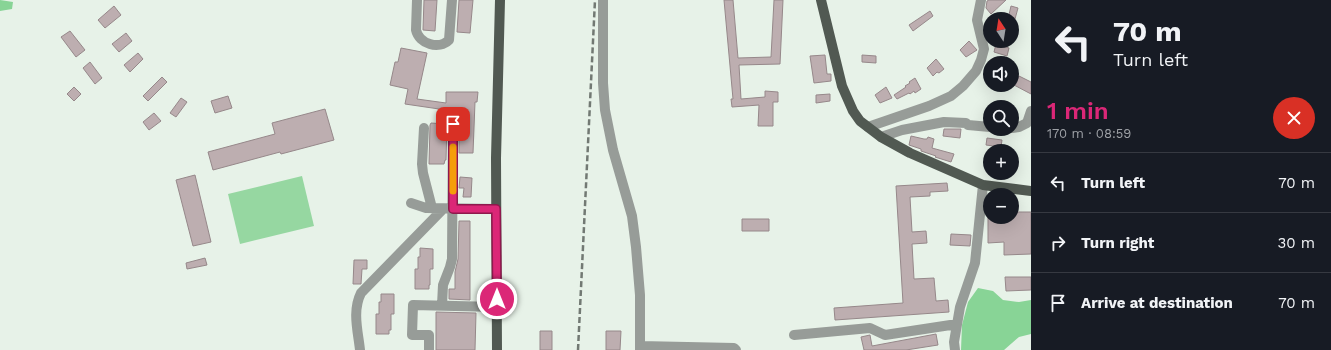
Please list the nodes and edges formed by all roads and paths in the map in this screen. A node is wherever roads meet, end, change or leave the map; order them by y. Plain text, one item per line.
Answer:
1 (417, 0) edge
2 (452, 0) edge
3 (500, 0) edge
4 (603, 0) edge
5 (821, 0) edge
6 (981, 0) edge
7 (1031, 111) edge
8 (453, 124) dead end
9 (983, 126) edge
10 (868, 127) junction
11 (1019, 127) edge
12 (424, 128) dead end
13 (881, 137) junction
14 (983, 185) junction
15 (1031, 191) edge
16 (410, 203) dead end
17 (432, 208) junction
18 (448, 209) junction
19 (496, 209) junction
20 (442, 305) junction
21 (497, 307) junction
22 (957, 324) junction
23 (794, 335) dead end
24 (640, 348) edge
25 (360, 350) edge
26 (429, 350) edge
27 (496, 350) edge
28 (736, 350) edge
29 (955, 350) edge

1 - 2 street
3 - 19 main road
4 - 24 street
5 - 10 main road
6 - 10 street
7 - 11 street
8 - 18 street
9 - 13 street
10 - 13 main road
12 - 17 street
13 - 14 main road
14 - 15 main road
14 - 22 street
16 - 17 street
17 - 18 street
18 - 19 street
18 - 20 street
18 - 25 street
19 - 21 main road
20 - 21 street
20 - 26 street
21 - 27 main road
22 - 23 street
22 - 29 street
24 - 28 street

